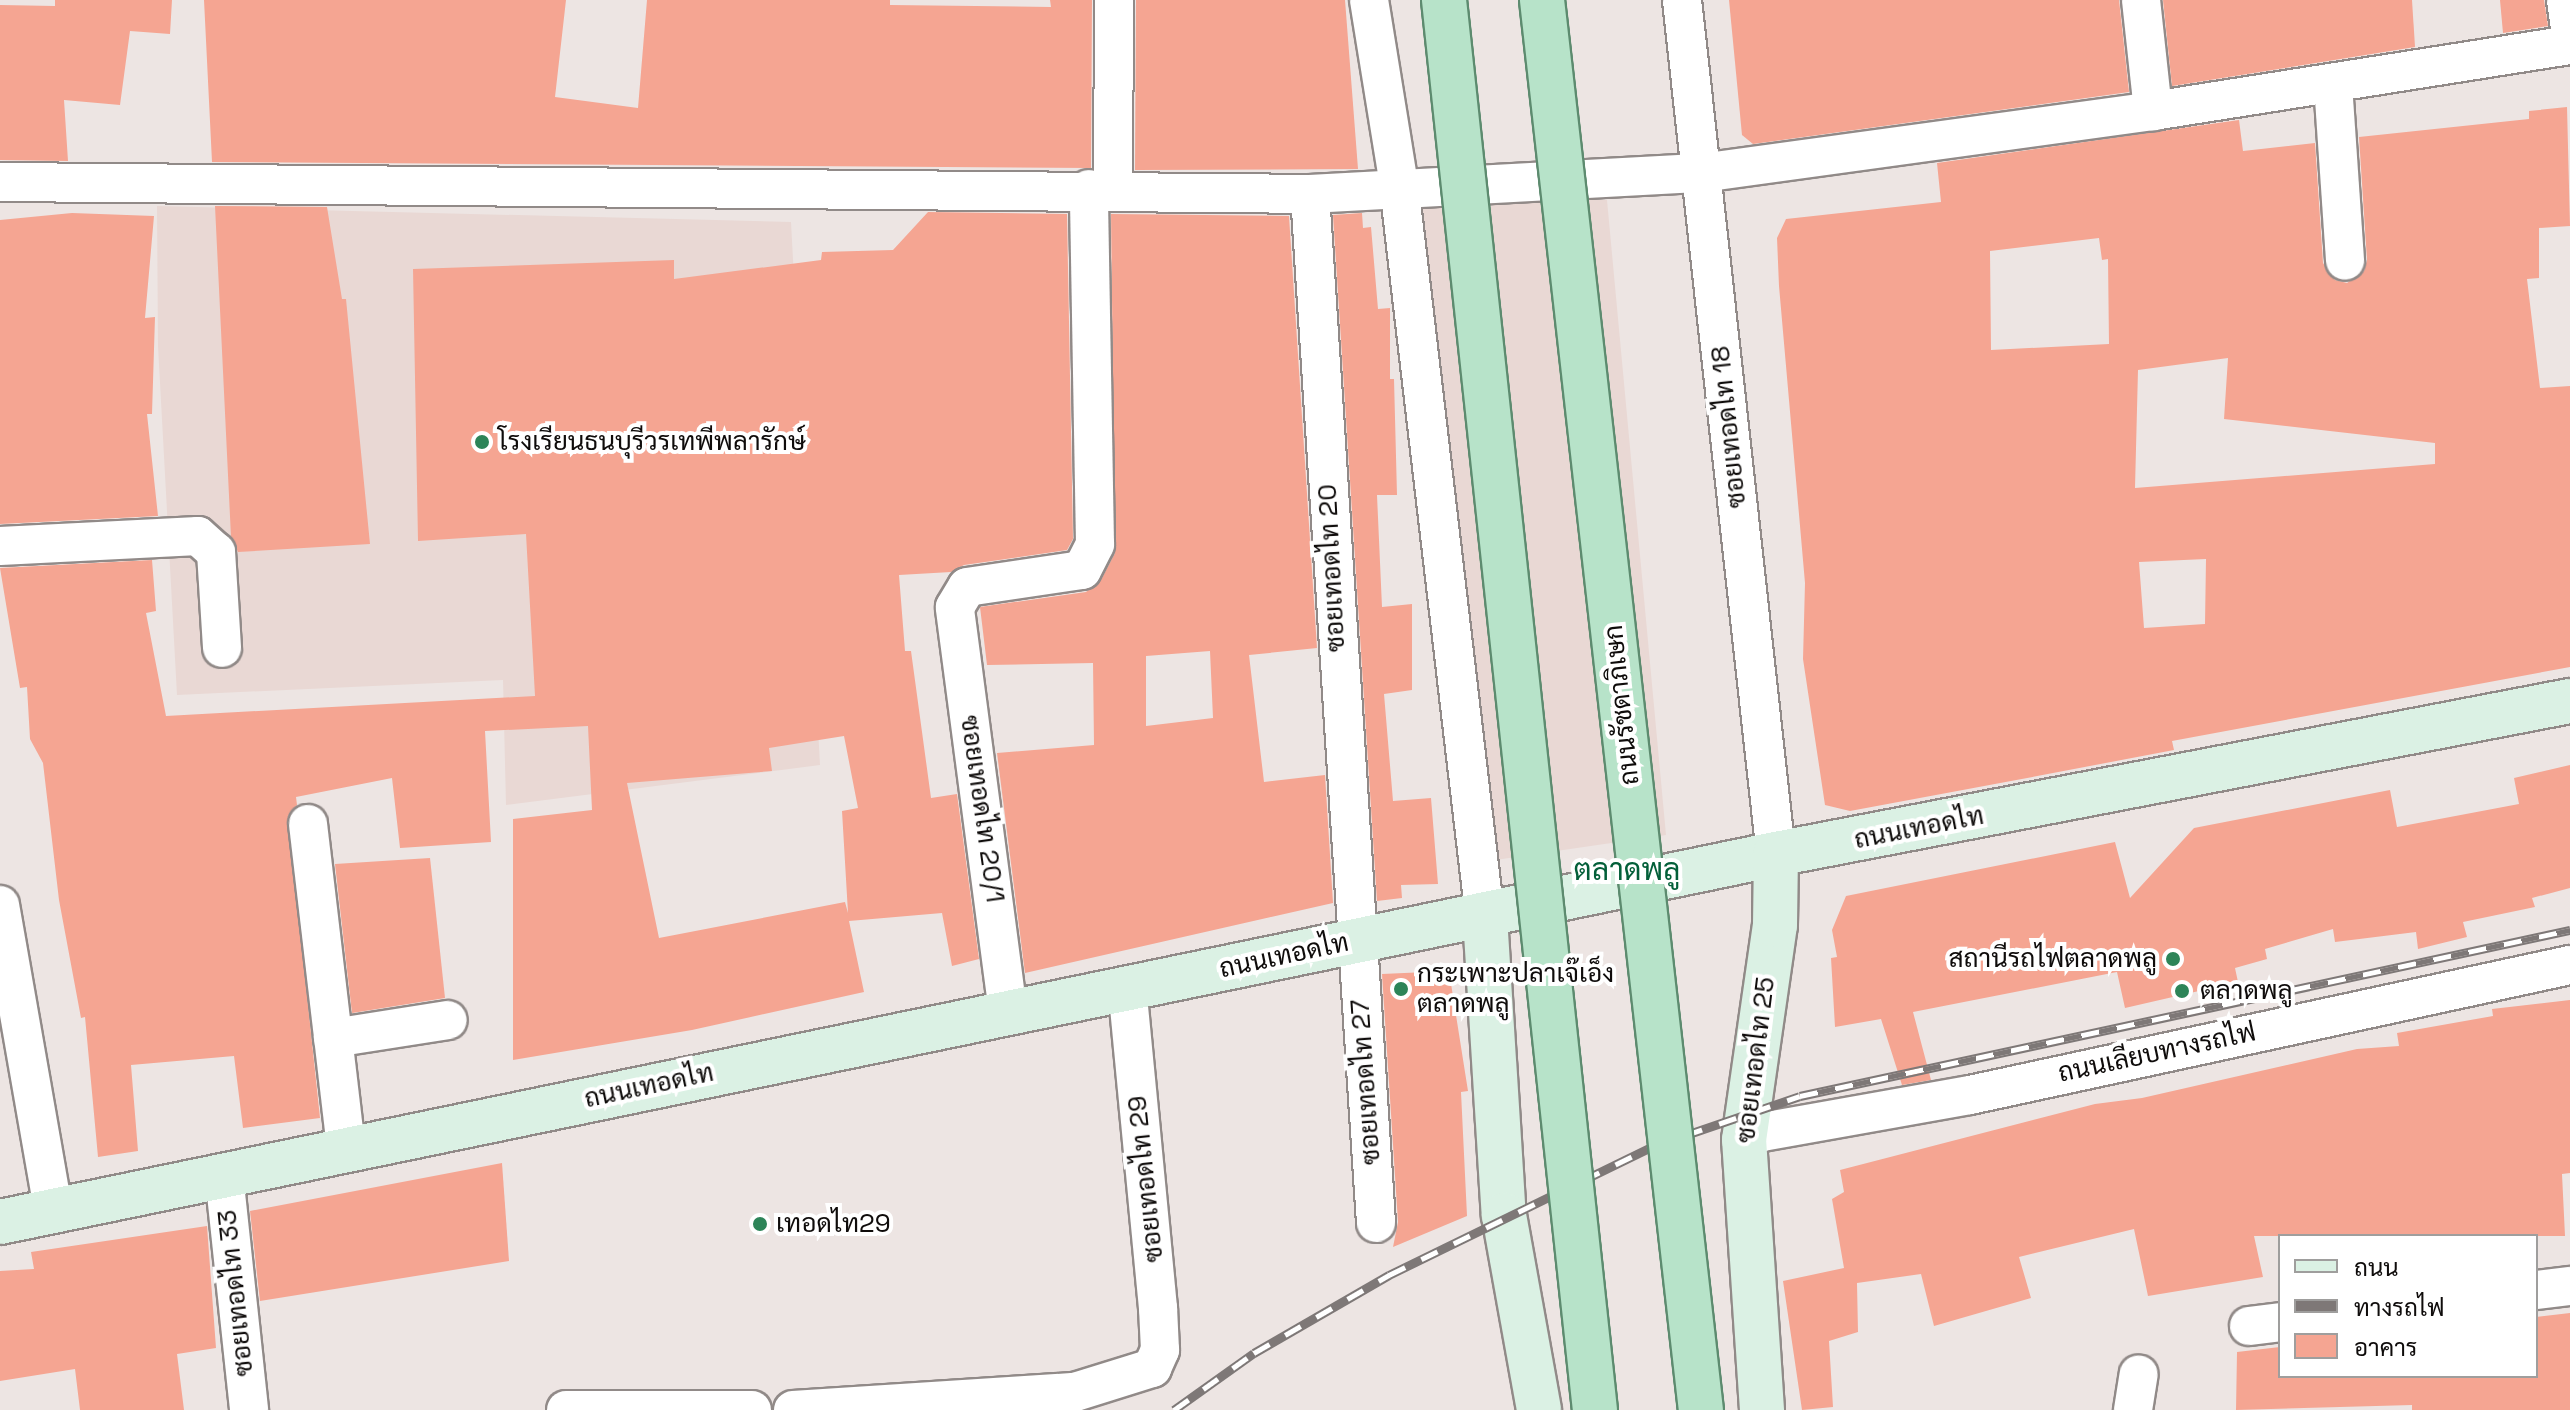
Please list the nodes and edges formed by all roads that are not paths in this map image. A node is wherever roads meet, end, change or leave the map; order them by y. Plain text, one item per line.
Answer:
1 (1114, 0) edge
2 (1369, 0) edge
3 (1444, 0) edge
4 (1542, 0) edge
5 (1682, 0) edge
6 (2141, 0) edge
7 (2566, 0) edge
8 (2570, 27) edge
9 (2570, 45) edge
10 (2333, 84) junction
11 (2153, 111) junction
12 (1701, 173) junction
13 (0, 182) edge
14 (1399, 186) junction
15 (1101, 189) junction
16 (1310, 194) junction
17 (2345, 261) dead end
18 (0, 546) edge
19 (222, 648) dead end
20 (2570, 701) edge
21 (308, 824) dead end
22 (1776, 854) junction
23 (0, 905) edge
24 (1485, 917) junction
25 (1356, 941) junction
26 (2570, 965) edge
27 (1127, 988) junction
28 (1008, 1012) junction
29 (448, 1020) dead end
30 (333, 1038) junction
31 (1744, 1140) junction
32 (346, 1149) junction
33 (224, 1175) junction
34 (53, 1210) junction
35 (0, 1222) edge
36 (1376, 1223) dead end
37 (2570, 1286) edge
38 (2538, 1290) edge
39 (621, 1409) edge
40 (249, 1410) edge
41 (566, 1410) edge
42 (752, 1410) edge
43 (793, 1410) edge
44 (1539, 1410) edge
45 (1595, 1410) edge
46 (1701, 1410) edge
47 (1762, 1410) edge

1 - 15 street
2 - 14 street
3 - 45 main road, bridge
4 - 46 main road, ถนนรัชดาภิเษก, bridge
5 - 12 street, ซอยเทอดไท 18
6 - 11 street
7 - 8 street
9 - 10 street
10 - 11 street
10 - 17 street
11 - 12 street
12 - 14 street
12 - 22 street, ซอยเทอดไท 18
13 - 15 street
14 - 16 street
14 - 24 street
15 - 16 street
15 - 28 street, ซอยเทอดไท 20/1
16 - 25 street, ซอยเทอดไท 20
18 - 19 street
20 - 22 main road, ถนนเทอดไท
21 - 30 street
22 - 24 main road, ถนนเทอดไท
22 - 31 main road, ซอยเทอดไท 25
23 - 34 street
24 - 25 main road, ถนนเทอดไท
24 - 44 main road
25 - 27 main road, ถนนเทอดไท
25 - 36 street, ซอยเทอดไท 27
26 - 31 street, ถนนเลียบทางรถไฟ
27 - 28 main road, ถนนเทอดไท
27 - 43 street, ซอยเทอดไท 29
28 - 32 main road, ถนนเทอดไท
29 - 30 street
30 - 32 street
31 - 47 main road, ซอยเทอดไท 25
32 - 33 main road, ถนนเทอดไท
33 - 34 main road, ถนนเทอดไท
33 - 40 street, ซอยเทอดไท 33
34 - 35 main road, ถนนเทอดไท
37 - 38 street
39 - 41 street
39 - 42 street

